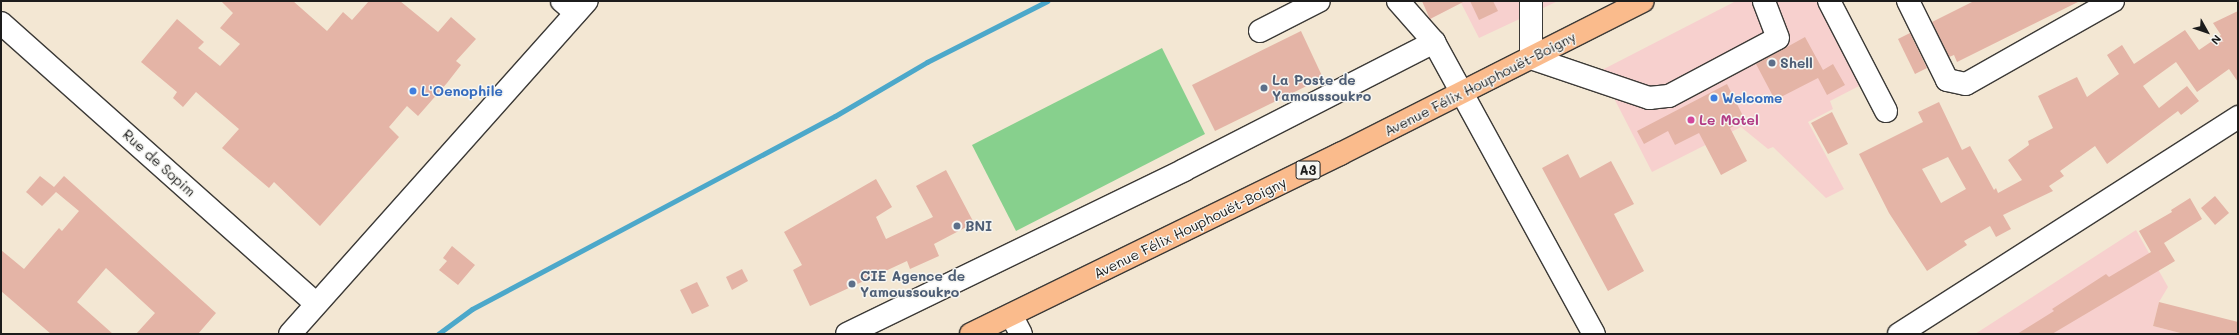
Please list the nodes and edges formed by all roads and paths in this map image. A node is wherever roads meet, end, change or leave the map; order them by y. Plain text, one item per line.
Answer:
1 (1319, 1) edge
2 (1398, 1) edge
3 (1531, 1) edge
4 (1643, 1) edge
5 (1764, 1) edge
6 (1908, 1) edge
7 (2113, 1) edge
8 (1834, 2) edge
9 (575, 5) edge
10 (1, 23) edge
11 (1260, 31) dead end
12 (1434, 42) junction
13 (1531, 58) junction
14 (1464, 92) junction
15 (1886, 111) dead end
16 (2238, 117) edge
17 (316, 304) junction
18 (1016, 325) edge
19 (290, 334) edge
20 (847, 334) edge
21 (971, 334) edge
22 (1594, 334) edge
23 (1899, 334) edge

1 - 11 street
2 - 12 street
3 - 13 street
4 - 13 highway, Avenue Félix Houphouët-Boigny / A3
5 - 13 street
6 - 7 street
8 - 15 street
9 - 17 street
10 - 17 street, Rue de Sopim
12 - 14 street
12 - 20 street
13 - 14 highway, Avenue Félix Houphouët-Boigny / A3
14 - 18 highway, Avenue Félix Houphouët-Boigny / A3
14 - 22 street
16 - 23 street
17 - 19 street
18 - 21 highway, Avenue Félix Houphouët-Boigny / A3

